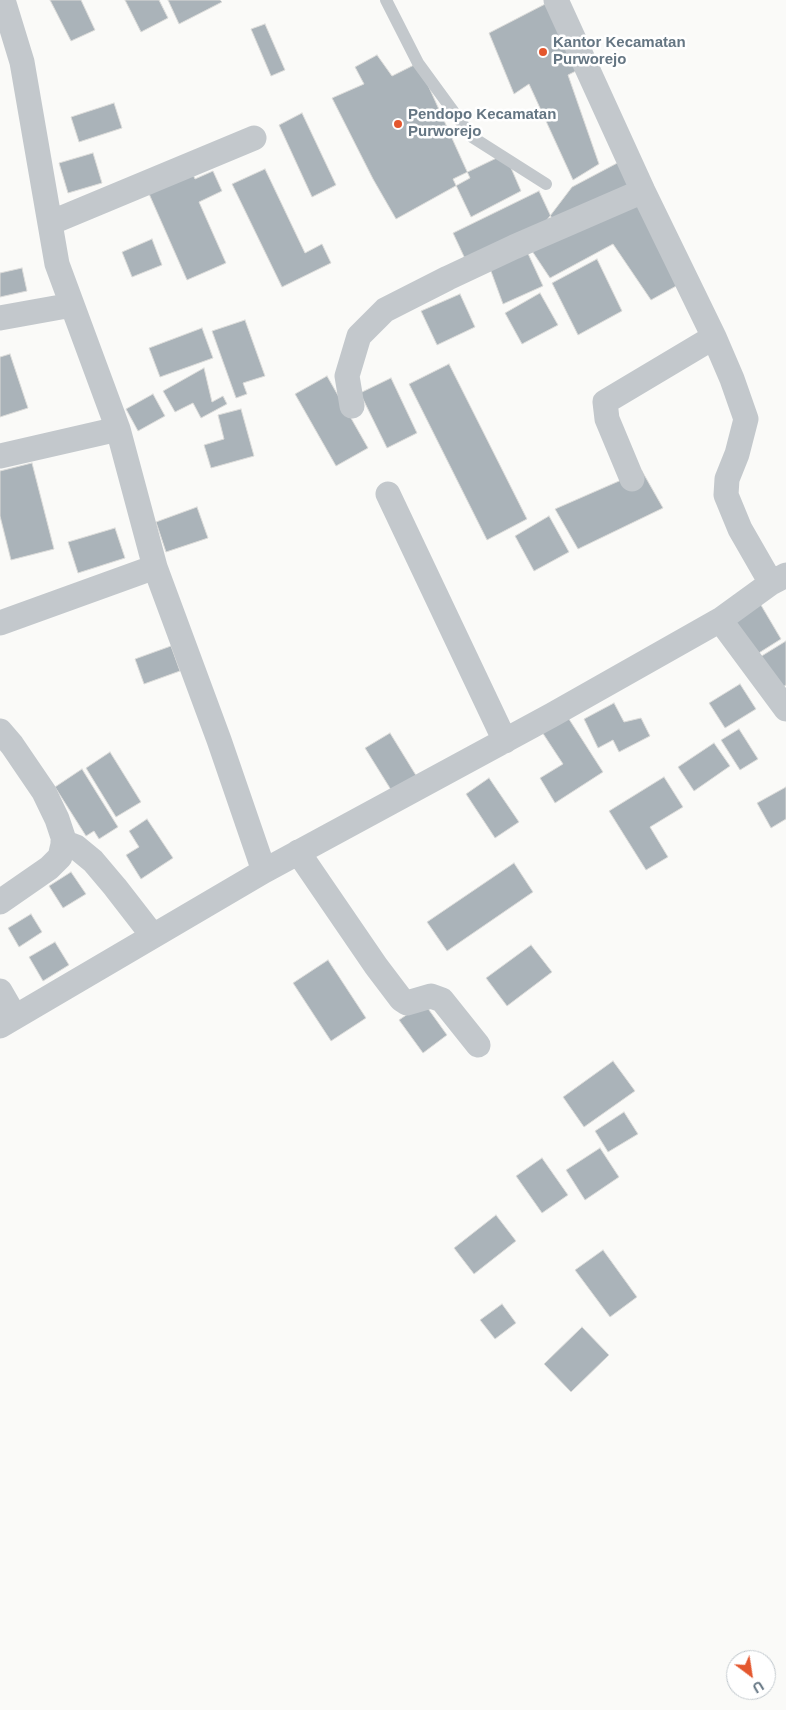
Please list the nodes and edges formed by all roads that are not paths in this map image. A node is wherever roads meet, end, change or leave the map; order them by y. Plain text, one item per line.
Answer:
1 (3, 0) edge
2 (386, 0) edge
3 (556, 0) edge
4 (254, 138) dead end
5 (546, 184) dead end
6 (643, 191) junction
7 (50, 223) junction
8 (72, 305) junction
9 (0, 318) edge
10 (714, 337) junction
11 (352, 406) dead end
12 (118, 429) junction
13 (0, 456) edge
14 (632, 479) dead end
15 (388, 494) dead end
16 (155, 567) junction
17 (778, 579) edge
18 (720, 620) junction
19 (0, 623) edge
20 (786, 709) edge
21 (0, 731) edge
22 (505, 741) junction
23 (63, 842) junction
24 (298, 852) junction
25 (264, 871) junction
26 (0, 902) edge
27 (153, 936) junction
28 (0, 991) edge
29 (7, 1022) edge
30 (478, 1045) dead end

1 - 7 street
2 - 5 lane
3 - 6 street
4 - 7 street
6 - 10 street
6 - 11 street
7 - 8 street
8 - 9 street
8 - 12 street
10 - 14 street
10 - 17 street
12 - 13 street
12 - 16 street
15 - 22 street
16 - 19 street
16 - 25 street
17 - 18 street
18 - 20 street
18 - 22 street
21 - 23 street
22 - 24 street
23 - 26 street
23 - 27 street
24 - 25 street
24 - 30 street
25 - 27 street
27 - 29 street
28 - 29 street

